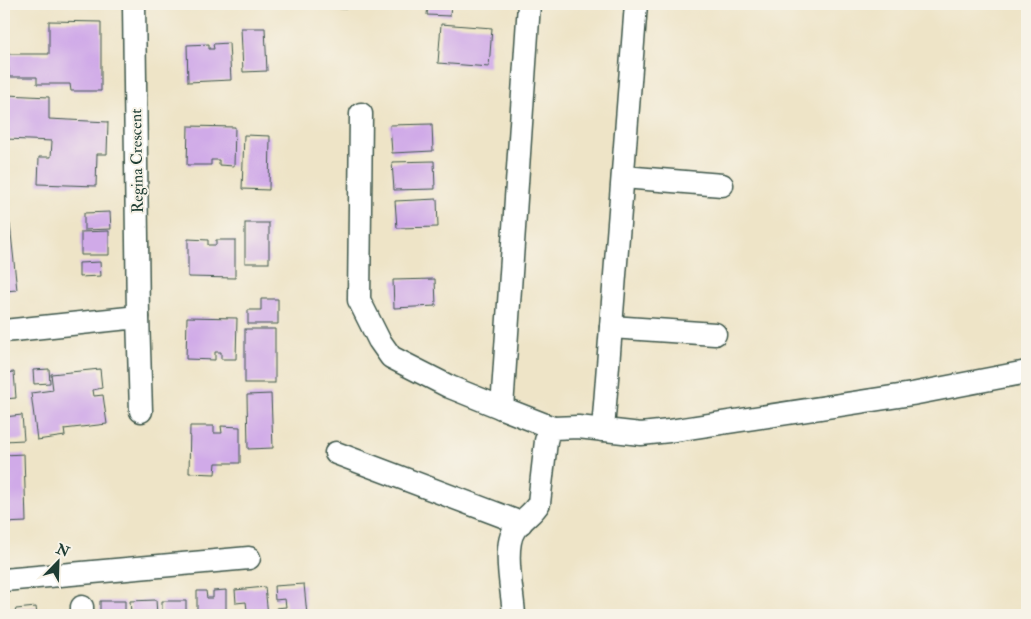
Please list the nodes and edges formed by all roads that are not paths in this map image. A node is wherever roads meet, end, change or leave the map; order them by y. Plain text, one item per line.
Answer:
1 (134, 4) edge
2 (529, 4) edge
3 (636, 4) edge
4 (361, 114) dead end
5 (623, 176) junction
6 (722, 185) dead end
7 (138, 318) junction
8 (611, 327) junction
9 (4, 331) edge
10 (715, 334) dead end
11 (1027, 372) edge
12 (502, 408) junction
13 (141, 411) dead end
14 (553, 428) junction
15 (603, 430) junction
16 (336, 453) dead end
17 (521, 523) junction
18 (249, 558) dead end
19 (4, 580) edge
20 (514, 615) edge

1 - 7 street, Regina Crescent
2 - 12 street
3 - 5 street
4 - 12 street
5 - 6 street
5 - 8 street
7 - 9 street
7 - 13 street, Regina Crescent
8 - 10 street
8 - 15 street
11 - 15 street
12 - 14 street
14 - 15 street
14 - 17 street
16 - 17 street
17 - 20 street
18 - 19 street

